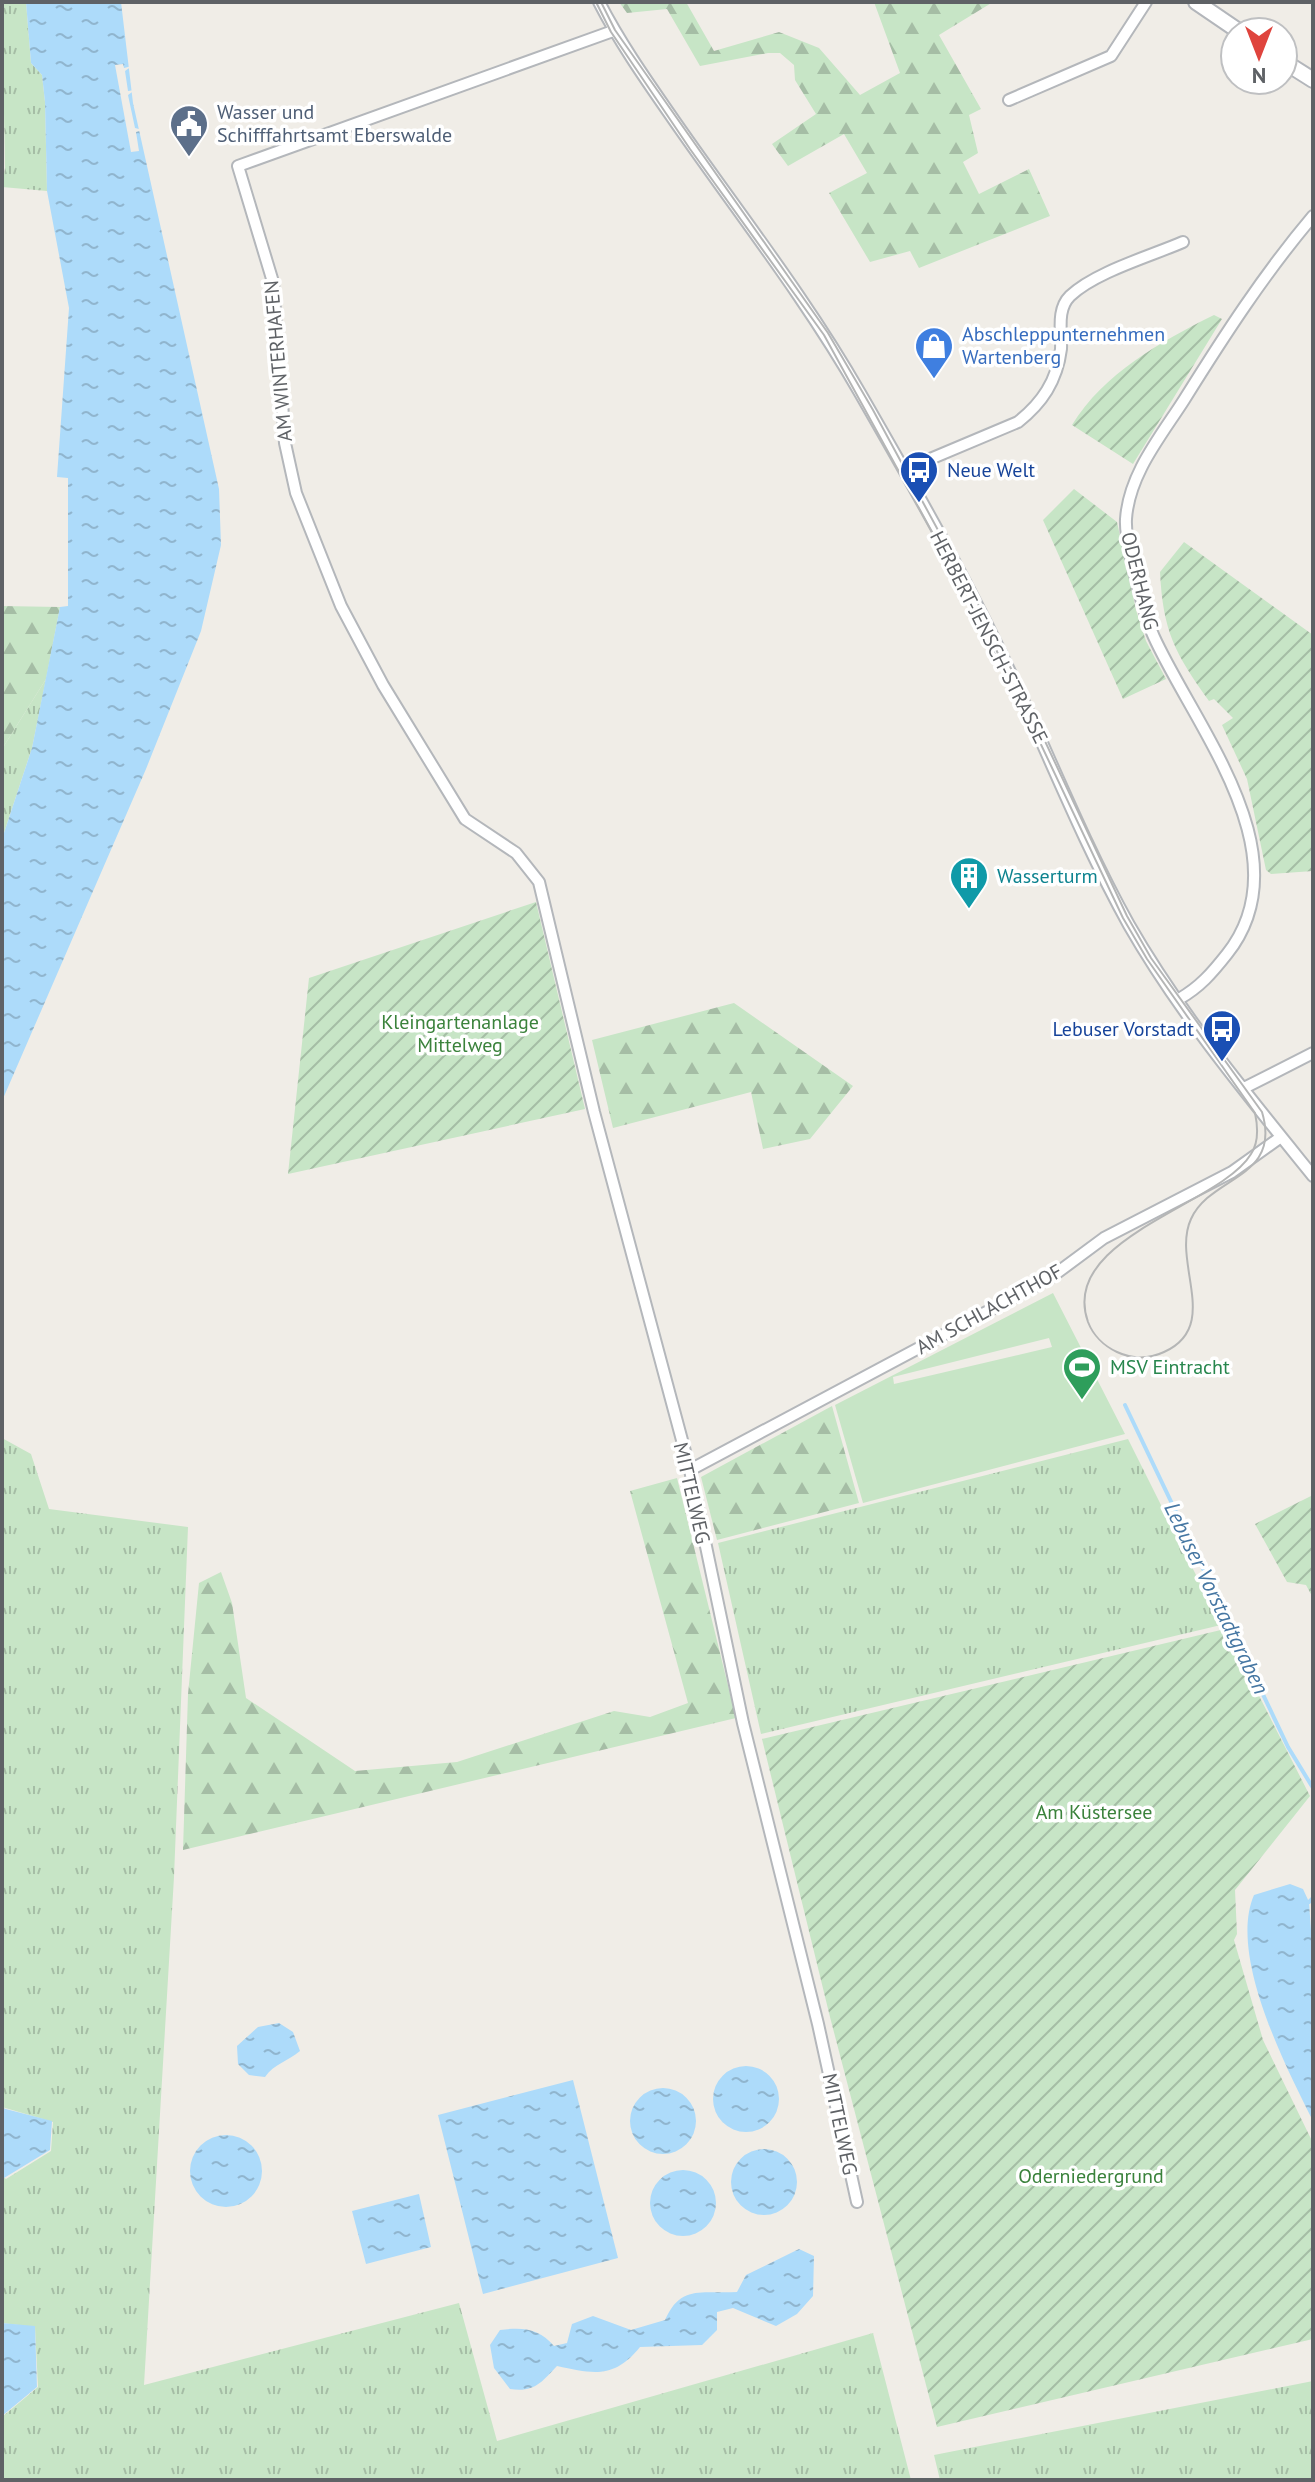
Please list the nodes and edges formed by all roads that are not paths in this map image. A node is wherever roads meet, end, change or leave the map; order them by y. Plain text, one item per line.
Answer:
1 (599, 2) edge
2 (1146, 2) edge
3 (1196, 2) edge
4 (1219, 18) edge
5 (613, 31) junction
6 (1009, 100) dead end
7 (1313, 216) edge
8 (1183, 242) dead end
9 (904, 470) junction
10 (465, 819) joint
11 (1179, 999) junction
12 (1313, 1053) edge
13 (1244, 1088) junction
14 (1281, 1137) junction
15 (1313, 1176) edge
16 (690, 1470) junction
17 (857, 2202) dead end

1 - 5 street, HERBERT-JENSCH-STRASSE
2 - 6 street
3 - 4 street
5 - 9 street, HERBERT-JENSCH-STRASSE
5 - 10 street, AM WINTERHAFEN
7 - 11 street, ODERHANG
8 - 9 street
9 - 11 street, HERBERT-JENSCH-STRASSE
10 - 16 street, MITTELWEG
11 - 13 street, HERBERT-JENSCH-STRASSE
12 - 13 street
13 - 14 street, HERBERT-JENSCH-STRASSE
14 - 15 street, HERBERT-JENSCH-STRASSE
14 - 16 street, AM SCHLACHTHOF
16 - 17 street, MITTELWEG

